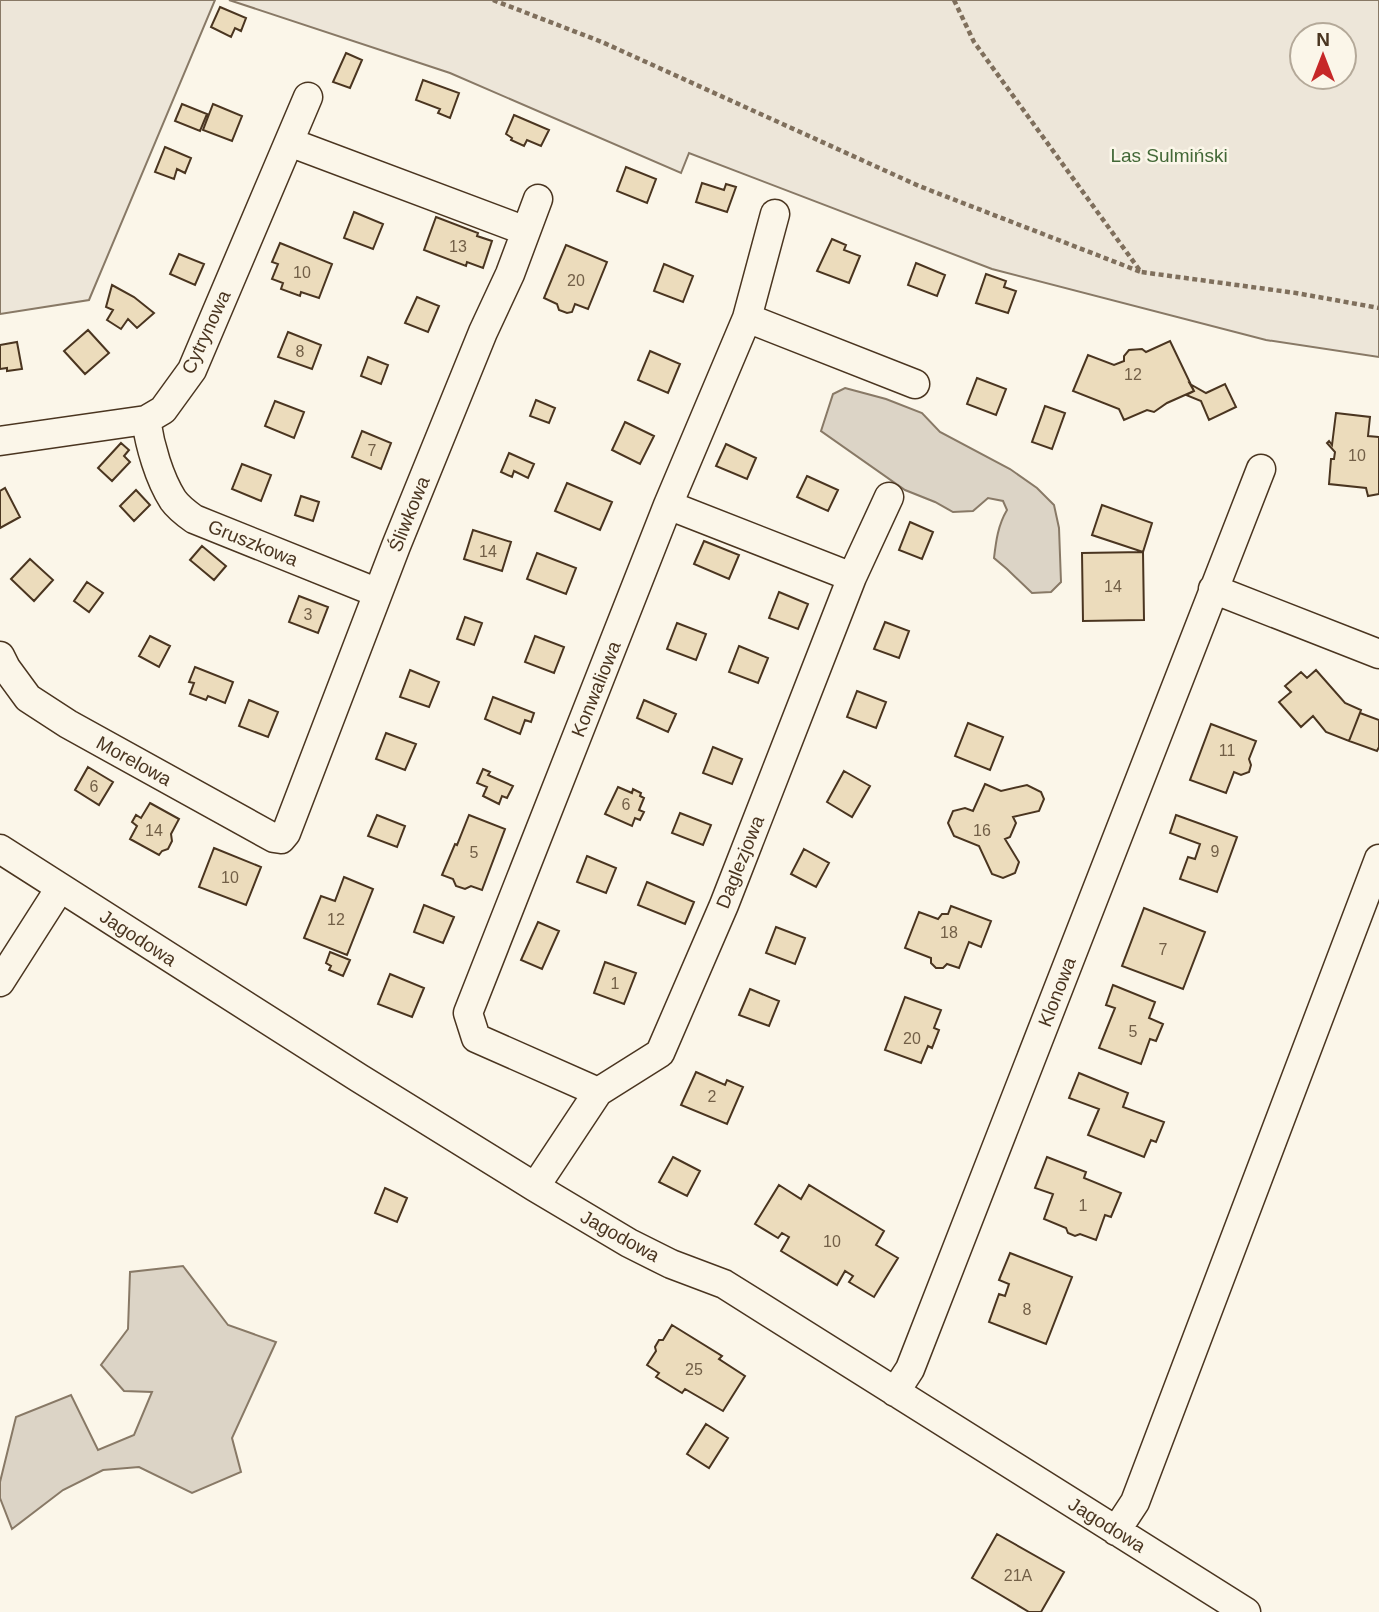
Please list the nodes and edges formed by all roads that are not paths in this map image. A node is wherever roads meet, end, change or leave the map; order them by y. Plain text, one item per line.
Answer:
1 (308, 97) dead end
2 (289, 142) junction
3 (538, 199) dead end
4 (775, 214) dead end
5 (526, 230) junction
6 (747, 318) junction
7 (915, 384) dead end
8 (146, 420) junction
9 (0, 441) edge
10 (1261, 469) dead end
11 (889, 498) dead end
12 (668, 505) junction
13 (852, 577) junction
14 (1213, 589) junction
15 (378, 593) junction
16 (1379, 654) edge
17 (0, 656) edge
18 (286, 833) joint
19 (0, 849) edge
20 (1379, 859) edge
21 (60, 888) junction
22 (0, 982) edge
23 (598, 1092) junction
24 (535, 1187) junction
25 (895, 1392) junction
26 (1116, 1531) junction
27 (1246, 1612) edge

1 - 2 street, Cytrynowa
2 - 5 street
2 - 8 street, Cytrynowa
3 - 5 street, Śliwkowa
4 - 6 street, Konwaliowa
5 - 15 street, Śliwkowa
6 - 7 street
6 - 12 street, Konwaliowa
8 - 9 street
8 - 15 street, Gruszkowa
10 - 14 street, Klonowa
11 - 13 street, Daglezjowa
12 - 13 street
12 - 23 street, Konwaliowa
13 - 23 street, Daglezjowa
14 - 16 street
14 - 25 street, Klonowa
15 - 18 street, Śliwkowa
17 - 18 street, Morelowa
19 - 21 street, Jagodowa
20 - 26 street
21 - 22 street
21 - 24 street, Jagodowa
23 - 24 street, Daglezjowa
24 - 25 street, Jagodowa
25 - 26 street, Jagodowa
26 - 27 street, Jagodowa

